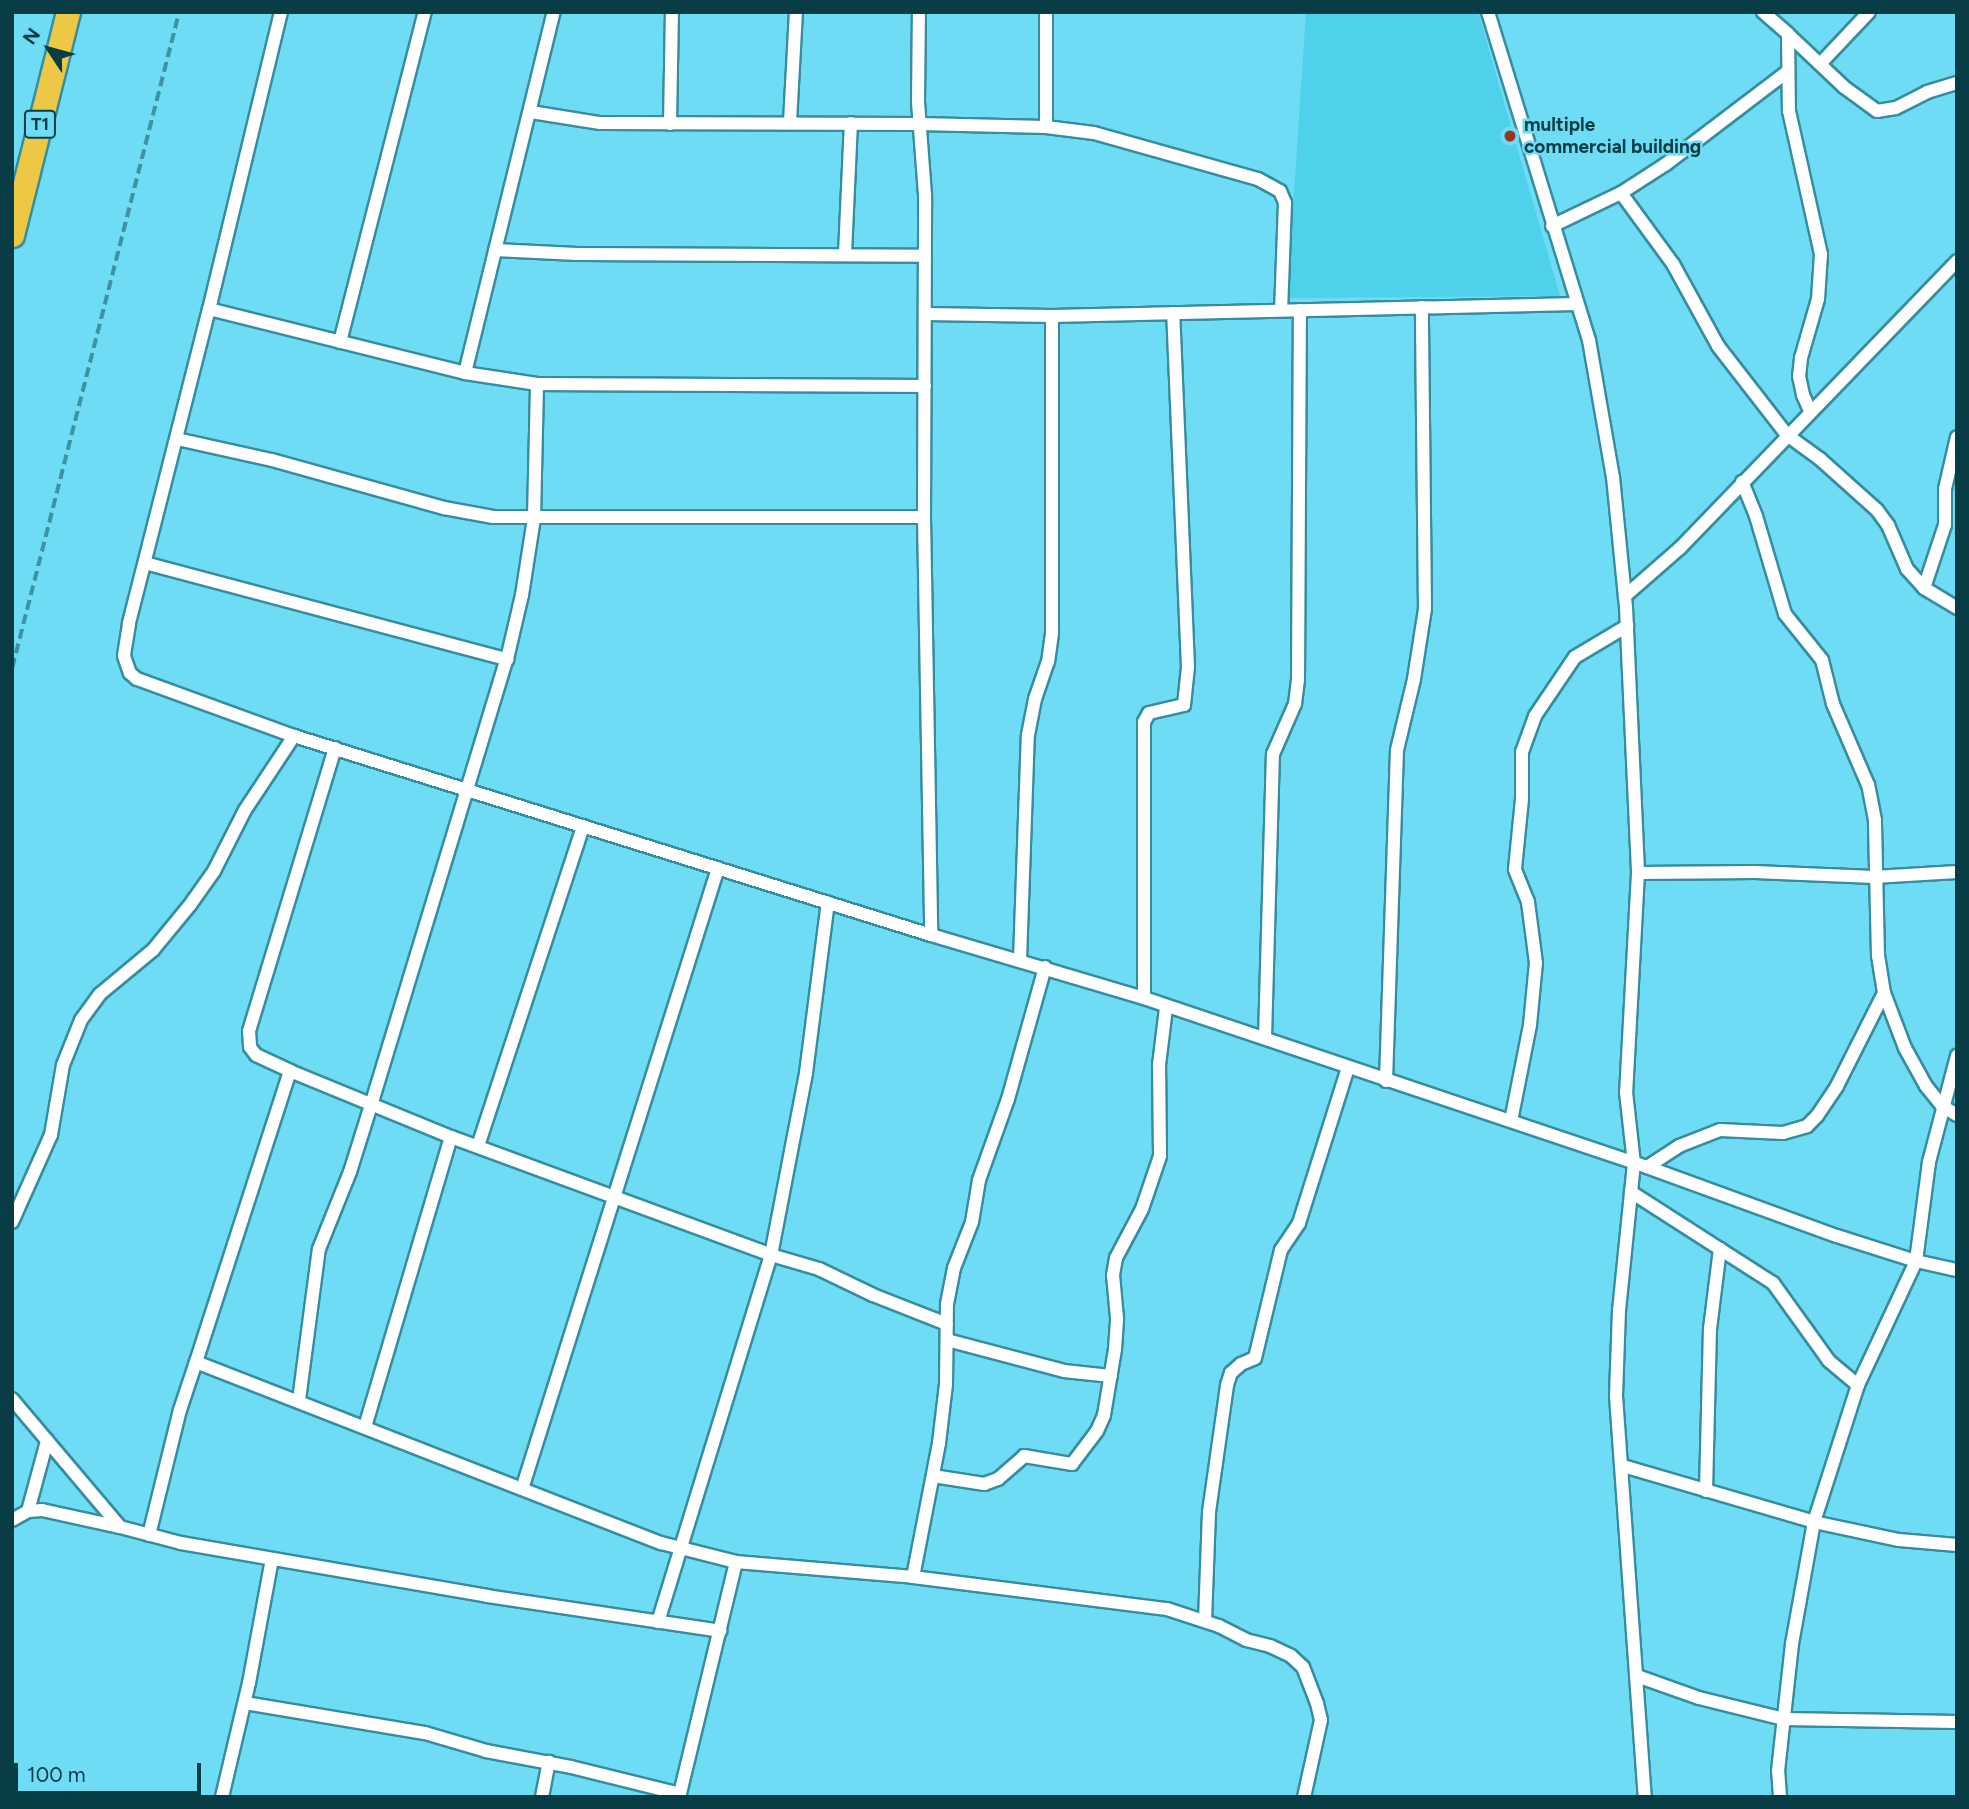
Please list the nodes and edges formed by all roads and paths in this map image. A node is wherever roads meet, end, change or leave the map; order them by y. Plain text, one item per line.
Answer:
1 (68, 12) edge
2 (281, 12) edge
3 (425, 12) edge
4 (554, 12) edge
5 (672, 12) edge
6 (796, 12) edge
7 (919, 12) edge
8 (1046, 12) edge
9 (1488, 12) edge
10 (1763, 12) edge
11 (1869, 12) edge
12 (1788, 34) junction
13 (1820, 64) junction
14 (1788, 71) junction
15 (1957, 83) edge
16 (531, 112) junction
17 (790, 122) junction
18 (851, 123) junction
19 (670, 124) junction
20 (919, 124) junction
21 (1046, 127) junction
22 (1621, 192) junction
23 (1552, 226) junction
24 (12, 235) edge
25 (495, 250) junction
26 (845, 254) junction
27 (925, 256) junction
28 (1957, 261) edge
29 (1577, 304) junction
30 (1422, 307) junction
31 (209, 309) junction
32 (1281, 310) junction
33 (1300, 310) junction
34 (1173, 313) junction
35 (926, 314) junction
36 (1052, 316) junction
37 (340, 342) junction
38 (465, 373) junction
39 (537, 384) junction
40 (925, 386) junction
41 (1811, 411) junction
42 (1787, 435) junction
43 (1957, 437) edge
44 (177, 439) junction
45 (1742, 482) junction
46 (1951, 505) edge
47 (924, 517) junction
48 (534, 518) junction
49 (145, 563) junction
50 (1924, 588) junction
51 (1625, 596) junction
52 (1957, 608) edge
53 (1627, 626) junction
54 (507, 659) junction
55 (295, 736) junction
56 (335, 748) junction
57 (466, 789) junction
58 (583, 826) junction
59 (718, 868) junction
60 (1957, 872) edge
61 (1638, 873) junction
62 (1874, 877) junction
63 (828, 902) junction
64 (931, 935) junction
65 (1020, 960) junction
66 (1045, 967) junction
67 (1884, 993) junction
68 (1144, 998) junction
69 (1166, 1008) junction
70 (1265, 1038) junction
71 (1957, 1056) edge
72 (1348, 1068) junction
73 (290, 1071) junction
74 (1386, 1081) junction
75 (372, 1102) junction
76 (1942, 1106) junction
77 (1957, 1115) edge
78 (1511, 1121) junction
79 (451, 1137) junction
80 (478, 1146) junction
81 (1634, 1163) junction
82 (1647, 1167) junction
83 (1631, 1192) junction
84 (616, 1196) junction
85 (12, 1222) edge
86 (1720, 1249) junction
87 (771, 1255) junction
88 (1916, 1261) junction
89 (1957, 1270) edge
90 (947, 1324) junction
91 (947, 1340) junction
92 (196, 1362) junction
93 (1111, 1376) junction
94 (1858, 1385) junction
95 (12, 1399) edge
96 (299, 1400) junction
97 (365, 1427) junction
98 (47, 1441) junction
99 (1623, 1466) junction
100 (933, 1476) junction
101 (522, 1489) junction
102 (1706, 1491) junction
103 (28, 1511) junction
104 (12, 1520) edge
105 (1814, 1522) junction
106 (120, 1527) junction
107 (149, 1535) junction
108 (1957, 1545) edge
109 (682, 1550) junction
110 (272, 1559) junction
111 (736, 1562) junction
112 (913, 1577) junction
113 (1205, 1621) junction
114 (658, 1622) junction
115 (720, 1631) junction
116 (1637, 1676) junction
117 (244, 1703) junction
118 (1784, 1719) junction
119 (1957, 1722) edge
120 (549, 1762) junction
121 (680, 1795) edge
122 (222, 1797) edge
123 (542, 1797) edge
124 (1304, 1797) edge
125 (1646, 1797) edge
126 (1780, 1797) edge

1 - 24 highway, T1
2 - 31 street
3 - 37 street
4 - 16 street
5 - 19 street
6 - 17 street
7 - 20 street
8 - 21 street
9 - 23 street
10 - 12 street
11 - 13 street
12 - 13 street
12 - 14 street
13 - 15 street
14 - 22 street
14 - 41 street
16 - 19 street
16 - 25 street
17 - 18 street
17 - 19 street
18 - 20 street
18 - 26 street
20 - 21 street
20 - 27 street
21 - 32 street
22 - 23 street
22 - 42 street
23 - 29 street
25 - 26 street
25 - 38 street
26 - 27 street
27 - 35 street
28 - 41 street
29 - 30 street
29 - 51 street
30 - 33 street
30 - 74 street
31 - 37 street
31 - 44 street
32 - 33 street
32 - 34 street
33 - 70 street
34 - 36 street
34 - 68 street
35 - 36 street
35 - 40 street
36 - 65 street
37 - 38 street
38 - 39 street
39 - 40 street
39 - 48 street
40 - 47 street
41 - 42 street
42 - 45 street
42 - 50 street
43 - 46 street
44 - 48 street
44 - 49 street
45 - 51 street
45 - 62 street
46 - 50 street
47 - 48 street
47 - 64 street
48 - 54 street
49 - 54 street
49 - 55 street
50 - 52 street
51 - 53 street
53 - 61 street
53 - 78 street
54 - 57 street
55 - 56 street
55 - 85 street
56 - 57 street
56 - 73 street
57 - 58 street
57 - 75 street
58 - 59 street
58 - 80 street
59 - 63 street
59 - 84 street
60 - 62 street
61 - 62 street
61 - 81 street
62 - 67 street
63 - 64 street
63 - 87 street
64 - 65 street
65 - 66 street
66 - 68 street
66 - 90 street
67 - 76 street
67 - 82 street
68 - 69 street
69 - 70 street
69 - 93 street
70 - 72 street
71 - 76 street
72 - 74 street
72 - 113 street
73 - 75 street
73 - 92 street
74 - 78 street
75 - 79 street
75 - 96 street
76 - 77 street
76 - 88 street
78 - 81 street
79 - 80 street
79 - 97 street
80 - 84 street
81 - 82 street
81 - 83 street
82 - 88 street
83 - 86 street
83 - 99 street
84 - 87 street
84 - 101 street
86 - 94 street
86 - 102 street
87 - 90 street
87 - 109 street
88 - 89 street
88 - 94 street
90 - 91 street
91 - 93 street
91 - 100 street
92 - 96 street
92 - 107 street
93 - 100 street
94 - 105 street
95 - 98 street
96 - 97 street
97 - 101 street
98 - 103 street
98 - 106 street
99 - 102 street
99 - 116 street
100 - 112 street
101 - 109 street
102 - 105 street
103 - 104 street
103 - 106 street
105 - 108 street
105 - 118 street
106 - 107 street
107 - 110 street
109 - 111 street
109 - 114 street
110 - 114 street
110 - 117 street
111 - 112 street
111 - 115 street
112 - 113 street
113 - 124 street
114 - 115 street
115 - 121 street
116 - 118 street
116 - 125 street
117 - 120 street
117 - 122 street
118 - 119 street
118 - 126 street
120 - 121 street
120 - 123 street

